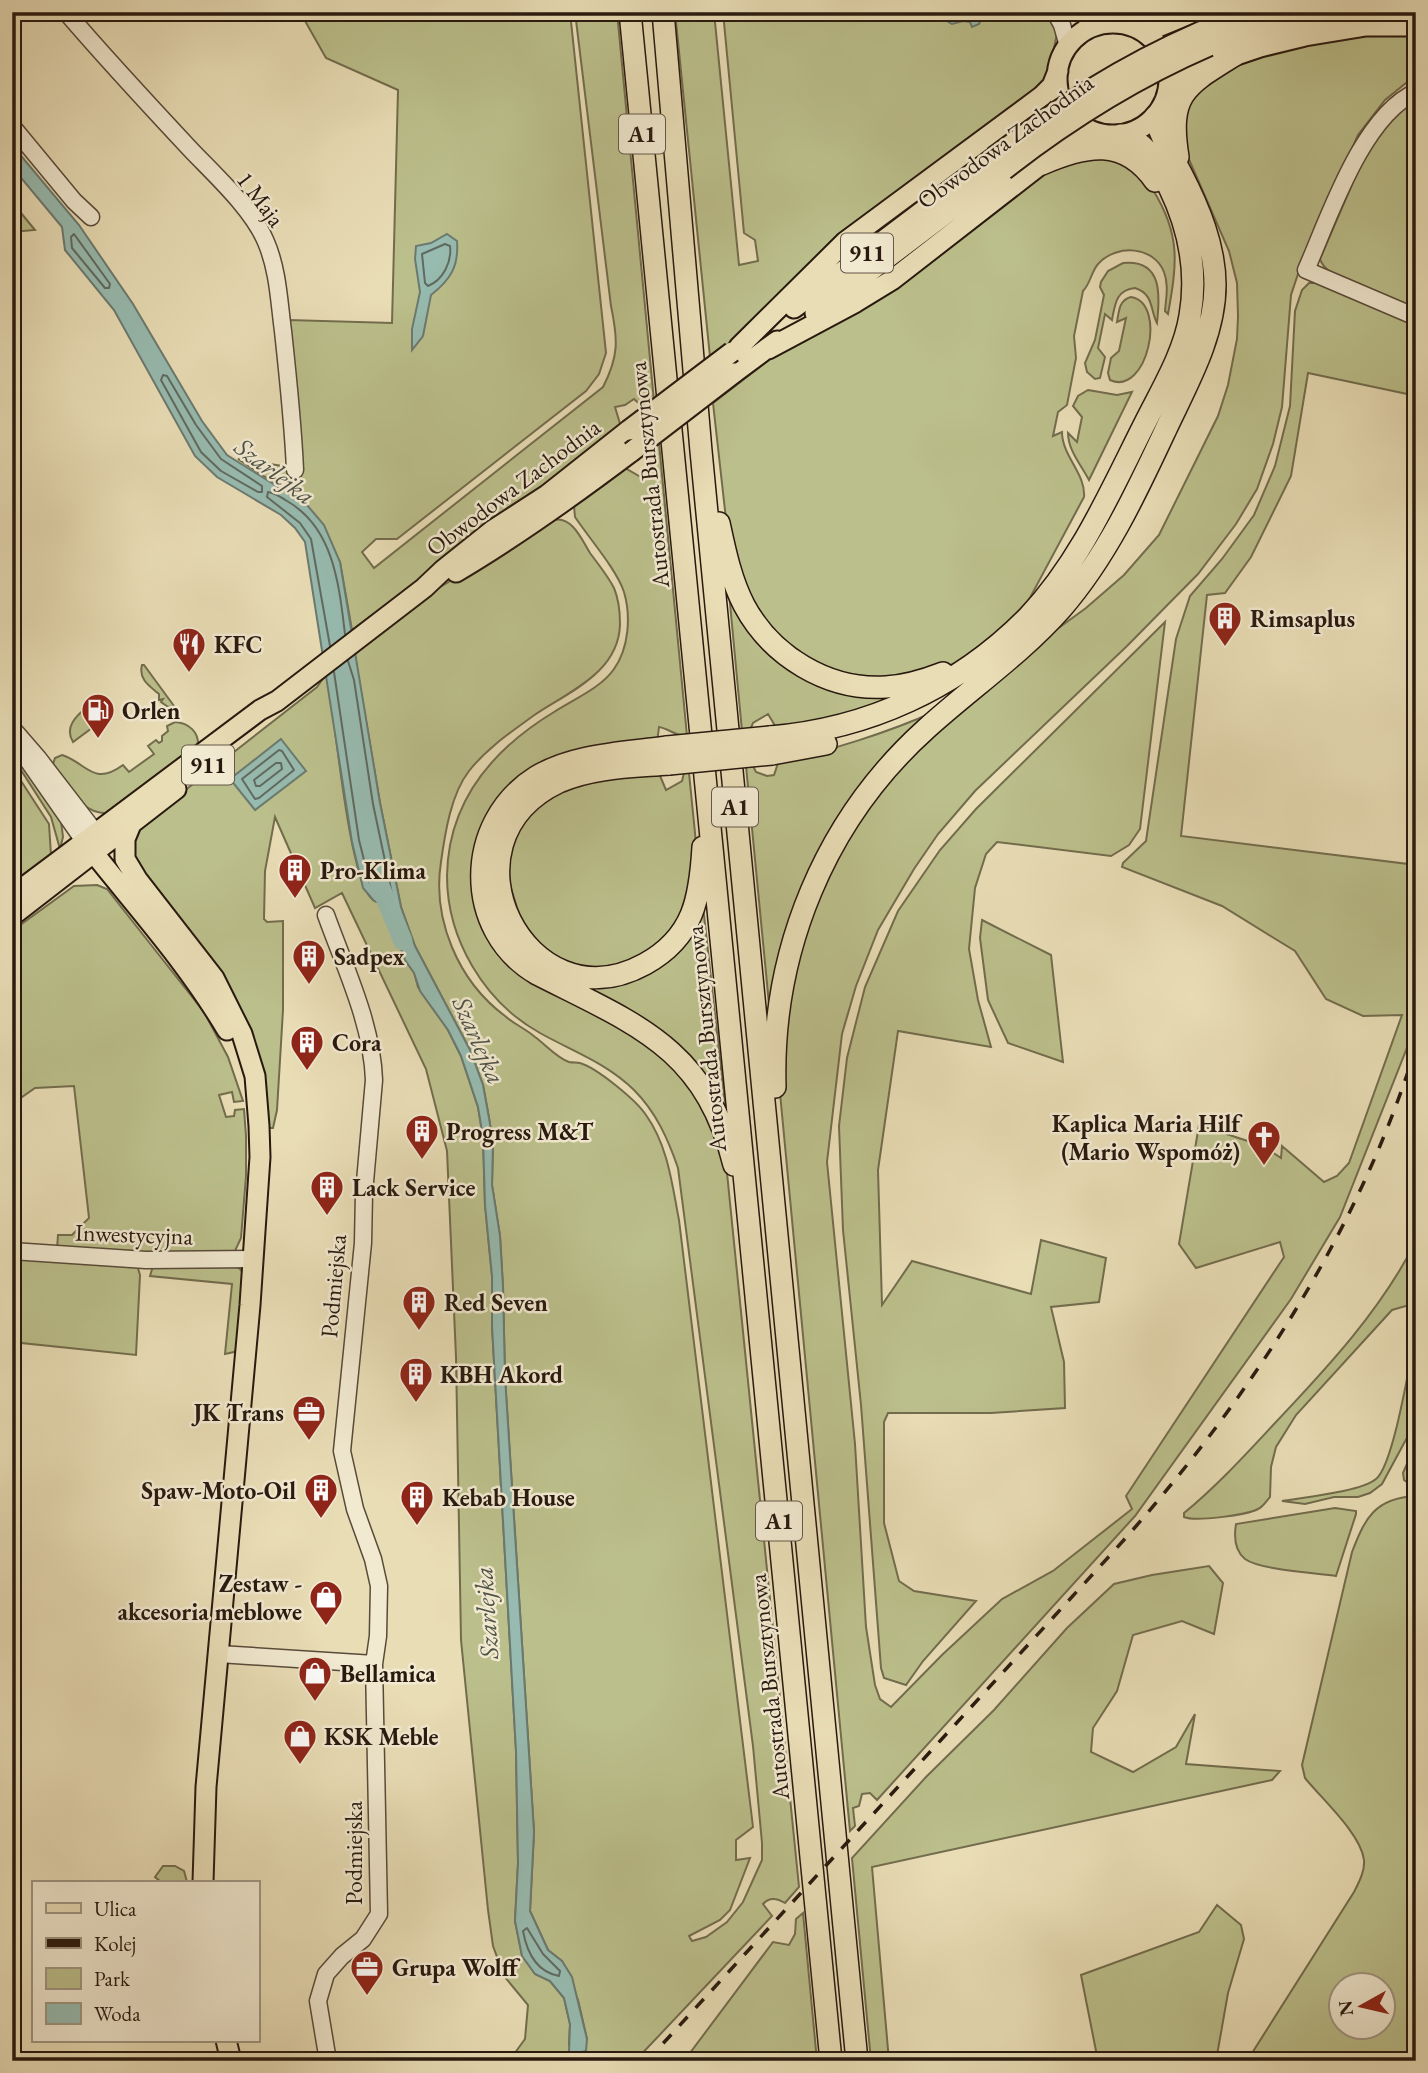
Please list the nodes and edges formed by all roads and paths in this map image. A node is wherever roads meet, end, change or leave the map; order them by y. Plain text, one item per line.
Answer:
1 (66, 12) edge
2 (630, 12) edge
3 (663, 12) edge
4 (1055, 12) edge
5 (1079, 12) edge
6 (1195, 12) edge
7 (1250, 12) edge
8 (1336, 12) edge
9 (1103, 24) junction
10 (1416, 26) edge
11 (1139, 29) junction
12 (1204, 39) junction
13 (1068, 46) junction
14 (1235, 55) junction
15 (1058, 71) junction
16 (1169, 88) junction
17 (1416, 93) edge
18 (1155, 117) junction
19 (12, 126) edge
20 (1091, 131) junction
21 (1121, 135) junction
22 (999, 164) junction
23 (1042, 164) junction
24 (1181, 173) junction
25 (91, 217) dead end
26 (1192, 262) junction
27 (1416, 317) edge
28 (736, 349) junction
29 (768, 349) junction
30 (701, 451) junction
31 (295, 470) dead end
32 (425, 588) junction
33 (986, 665) junction
34 (277, 701) junction
35 (12, 728) edge
36 (12, 738) edge
37 (668, 756) junction
38 (708, 786) junction
39 (68, 818) junction
40 (132, 822) junction
41 (94, 842) junction
42 (57, 862) junction
43 (137, 879) junction
44 (12, 896) edge
45 (326, 915) dead end
46 (12, 916) edge
47 (256, 1095) junction
48 (770, 1163) junction
49 (750, 1229) junction
50 (12, 1251) edge
51 (253, 1259) junction
52 (219, 1654) junction
53 (374, 1664) junction
54 (203, 1881) edge
55 (226, 2042) edge
56 (231, 2061) edge
57 (328, 2061) edge
58 (831, 2061) edge
59 (857, 2061) edge

1 - 31 street, 1 Maja
2 - 38 highway, Autostrada Bursztynowa / A1
3 - 30 highway, Autostrada Bursztynowa / A1
4 - 13 street
5 - 9 street
6 - 11 main road
7 - 12 main road, Obwodowa Zachodnia / 911
8 - 12 main road, Obwodowa Zachodnia / 911
9 - 11 main road
9 - 13 main road
10 - 14 main road
11 - 16 main road
12 - 22 main road, Obwodowa Zachodnia / 911, bridge
13 - 15 main road
14 - 16 main road
14 - 24 highway
15 - 20 main road
15 - 28 main road
16 - 18 main road
17 - 27 street
18 - 21 main road
18 - 24 highway
19 - 25 street
20 - 21 main road
20 - 23 main road
21 - 26 highway
22 - 28 main road, Obwodowa Zachodnia / 911
22 - 29 main road, Obwodowa Zachodnia / 911
23 - 26 highway
23 - 29 main road
24 - 33 highway
26 - 33 highway
28 - 32 main road, Obwodowa Zachodnia / 911, bridge
29 - 32 main road, Obwodowa Zachodnia / 911, bridge
30 - 33 highway
30 - 48 highway, Autostrada Bursztynowa / A1
32 - 34 main road, 911
33 - 37 highway, bridge
33 - 48 highway
34 - 40 main road, 911
34 - 41 main road, 911
35 - 41 street
36 - 39 street
37 - 38 highway
37 - 49 highway
38 - 49 highway, Autostrada Bursztynowa / A1
39 - 41 street
39 - 42 street
40 - 41 main road, 911
40 - 43 main road
41 - 42 main road, 911
41 - 43 main road
41 - 46 main road, 911
41 - 47 main road
42 - 44 main road, 911
43 - 47 main road
45 - 53 street, Podmiejska
47 - 51 main road
48 - 59 highway, Autostrada Bursztynowa / A1
49 - 58 highway, Autostrada Bursztynowa / A1
50 - 51 street, Inwestycyjna
51 - 52 main road
52 - 53 street
52 - 54 main road
53 - 57 street, Podmiejska
55 - 56 main road

